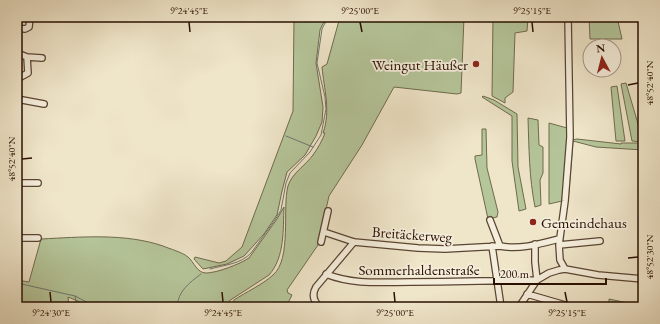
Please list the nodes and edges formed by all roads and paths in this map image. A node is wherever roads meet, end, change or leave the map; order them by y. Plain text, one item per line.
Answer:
1 (30, 17) edge
2 (568, 17) edge
3 (17, 28) edge
4 (17, 53) edge
5 (27, 57) junction
6 (42, 58) dead end
7 (17, 79) edge
8 (17, 99) edge
9 (44, 104) dead end
10 (17, 183) edge
11 (38, 183) dead end
12 (328, 211) dead end
13 (490, 220) dead end
14 (324, 232) junction
15 (17, 238) edge
16 (38, 238) dead end
17 (559, 238) junction
18 (600, 241) dead end
19 (321, 242) dead end
20 (354, 242) junction
21 (535, 244) junction
22 (559, 245) junction
23 (492, 246) junction
24 (500, 246) junction
25 (565, 269) junction
26 (326, 274) junction
27 (643, 279) edge
28 (537, 280) junction
29 (497, 281) junction
30 (527, 294) junction
31 (320, 307) edge
32 (501, 307) edge
33 (519, 307) edge
34 (572, 307) edge

1 - 3 street
2 - 17 street
4 - 5 street
5 - 6 street
5 - 7 street
8 - 9 street
10 - 11 street
12 - 14 street
13 - 24 street
14 - 19 street
14 - 20 street, Breitäckerweg
15 - 16 street
17 - 21 street, Breitäckerweg
17 - 22 street
18 - 22 street
20 - 23 street, Breitäckerweg
20 - 26 street
21 - 24 street, Breitäckerweg
21 - 28 street
22 - 25 street
23 - 24 street, Breitäckerweg
23 - 29 street
25 - 27 street
25 - 28 street
26 - 29 street, Sommerhaldenstraße
26 - 31 street
28 - 29 street, Sommerhaldenstraße
28 - 30 street
29 - 32 street
30 - 33 street
30 - 34 street

